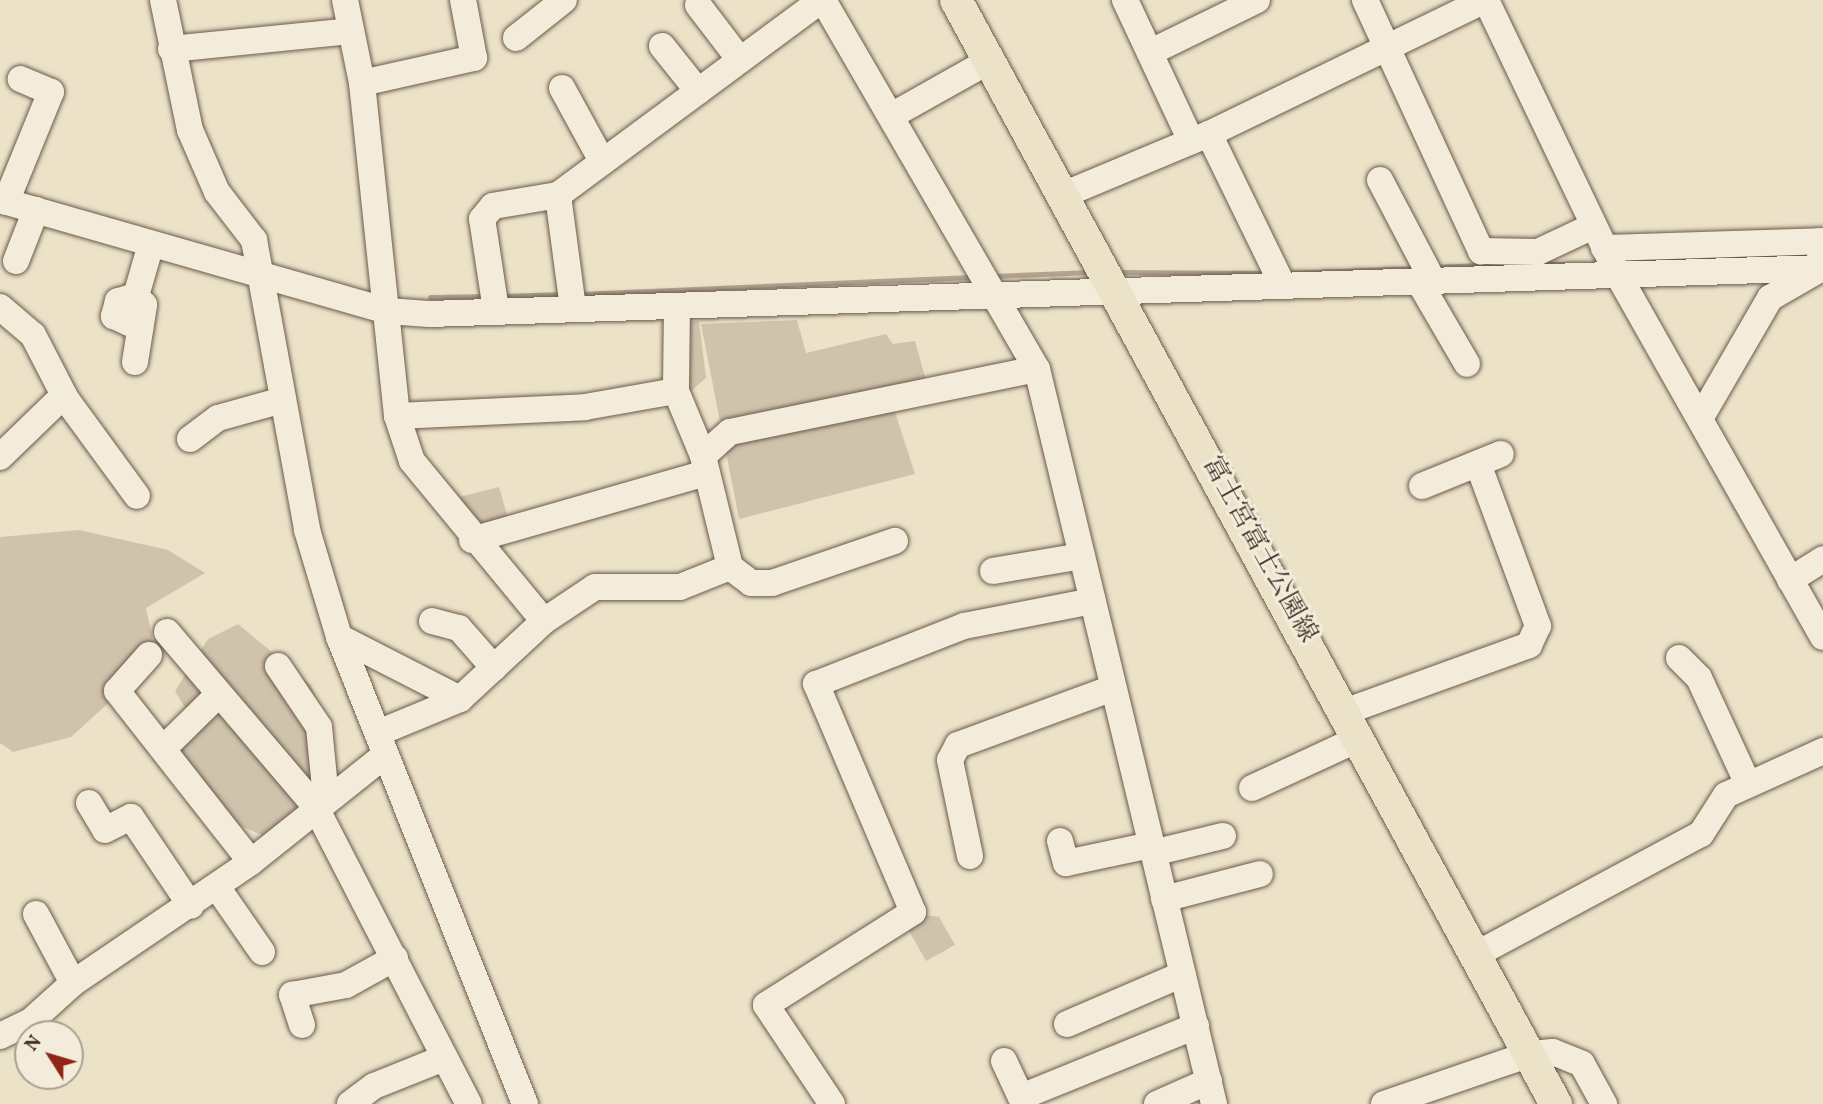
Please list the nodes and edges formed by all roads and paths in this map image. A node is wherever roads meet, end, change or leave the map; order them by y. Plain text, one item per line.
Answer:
1 (163, 0) edge
2 (345, 0) edge
3 (463, 0) edge
4 (564, 0) edge
5 (822, 0) edge
6 (956, 0) edge
7 (1125, 0) edge
8 (1257, 0) edge
9 (1366, 0) edge
10 (1486, 0) edge
11 (698, 5) dead end
12 (350, 31) junction
13 (516, 38) dead end
14 (662, 46) dead end
15 (1389, 47) junction
16 (171, 49) junction
17 (1151, 52) junction
18 (740, 60) junction
19 (989, 61) junction
20 (21, 79) dead end
21 (362, 83) junction
22 (562, 88) dead end
23 (698, 91) junction
24 (891, 116) junction
25 (1200, 137) junction
26 (603, 161) junction
27 (1380, 180) dead end
28 (558, 195) junction
29 (1062, 195) junction
30 (3, 201) edge
31 (36, 211) junction
32 (1598, 237) junction
33 (1821, 241) edge
34 (151, 244) junction
35 (16, 261) dead end
36 (1822, 268) edge
37 (259, 271) junction
38 (1276, 273) junction
39 (1425, 273) junction
40 (1616, 273) junction
41 (1108, 276) junction
42 (996, 298) junction
43 (495, 300) junction
44 (573, 300) junction
45 (677, 306) junction
46 (0, 307) edge
47 (387, 311) junction
48 (135, 362) dead end
49 (1467, 364) dead end
50 (1037, 369) junction
51 (676, 391) junction
52 (64, 395) junction
53 (283, 400) junction
54 (397, 416) junction
55 (1701, 417) junction
56 (190, 439) dead end
57 (0, 457) edge
58 (704, 464) junction
59 (1422, 486) dead end
60 (137, 496) dead end
61 (472, 540) junction
62 (895, 541) dead end
63 (1082, 555) junction
64 (1823, 559) edge
65 (730, 567) junction
66 (993, 570) dead end
67 (1790, 580) junction
68 (1093, 601) junction
69 (432, 621) dead end
70 (544, 621) junction
71 (167, 632) dead end
72 (339, 637) junction
73 (1823, 637) edge
74 (149, 655) dead end
75 (1679, 658) dead end
76 (278, 666) dead end
77 (494, 668) junction
78 (1114, 688) junction
79 (219, 694) junction
80 (460, 699) junction
81 (1354, 724) junction
82 (381, 745) junction
83 (163, 749) junction
84 (1823, 751) edge
85 (1748, 785) junction
86 (1252, 788) dead end
87 (320, 802) junction
88 (89, 803) dead end
89 (1223, 836) dead end
90 (1060, 841) dead end
91 (1152, 849) junction
92 (971, 856) dead end
93 (251, 863) junction
94 (1260, 874) dead end
95 (217, 887) junction
96 (1164, 899) junction
97 (191, 906) junction
98 (36, 914) dead end
99 (262, 952) dead end
100 (1477, 954) junction
101 (395, 958) junction
102 (1182, 974) junction
103 (73, 983) junction
104 (1067, 1024) dead end
105 (302, 1025) dead end
106 (1196, 1026) junction
107 (1, 1032) edge
108 (1530, 1054) junction
109 (444, 1058) junction
110 (1004, 1061) dead end
111 (1211, 1092) edge
112 (374, 1096) edge
113 (350, 1104) edge
114 (469, 1104) edge
115 (525, 1104) edge
116 (832, 1104) edge
117 (1157, 1104) edge
118 (1384, 1104) edge
119 (1556, 1104) edge
120 (1604, 1104) edge

1 - 16 street
2 - 12 street
3 - 21 street
4 - 13 street
5 - 18 street
5 - 24 street
6 - 19 main road, 富士宮富士公園線
7 - 17 street
8 - 17 street
9 - 15 street
10 - 15 street
10 - 32 street
11 - 18 street
12 - 16 street
12 - 21 street
14 - 23 street
15 - 25 street
15 - 32 street
16 - 37 street
17 - 25 street
18 - 23 street
19 - 24 street
19 - 29 main road, 富士宮富士公園線
20 - 30 street
21 - 47 street
22 - 26 street
23 - 26 street
24 - 42 street
25 - 29 street
25 - 38 street
26 - 28 street
27 - 39 street
28 - 43 street
28 - 44 street
29 - 41 main road, 富士宮富士公園線
30 - 31 street
31 - 34 street
31 - 35 street
32 - 33 street
32 - 40 street
33 - 36 street
34 - 37 street
34 - 48 street
36 - 40 street
36 - 55 street
37 - 47 street
37 - 53 street
38 - 39 street
38 - 41 street
39 - 40 street
39 - 49 street
40 - 55 street
41 - 42 street
41 - 81 main road, 富士宮富士公園線
42 - 45 street
42 - 50 street
43 - 44 street
43 - 47 street
44 - 45 street
45 - 51 street
46 - 52 street
47 - 54 street
50 - 58 street
50 - 63 street
51 - 54 street
51 - 58 street
52 - 57 street
52 - 60 street
53 - 56 street
53 - 72 street
54 - 61 street
55 - 67 street
58 - 61 street
58 - 65 street
59 - 81 street
61 - 70 street
62 - 65 street
63 - 66 street
63 - 68 street
64 - 67 street
65 - 70 street
67 - 73 street
68 - 78 street
68 - 116 street
69 - 77 street
70 - 77 street
71 - 79 street
72 - 80 street
72 - 82 street
74 - 83 street
75 - 85 street
76 - 87 street
77 - 80 street
78 - 91 street
78 - 92 street
79 - 83 street
79 - 87 street
80 - 82 street
81 - 86 street
81 - 100 main road, 富士宮富士公園線
82 - 87 street
82 - 115 street
83 - 93 street
84 - 85 street
85 - 100 street
87 - 93 street
87 - 101 street
88 - 97 street
89 - 91 street
90 - 91 street
91 - 96 street
93 - 95 street
94 - 96 street
95 - 97 street
95 - 99 street
96 - 102 street
97 - 103 street
98 - 103 street
100 - 108 main road, 富士宮富士公園線
101 - 105 street
101 - 109 street
102 - 104 street
102 - 106 street
103 - 107 street
106 - 110 street
106 - 111 street
108 - 118 street
108 - 119 main road, 富士宮富士公園線
108 - 120 street
109 - 112 street
109 - 114 street
111 - 117 street
112 - 113 street

